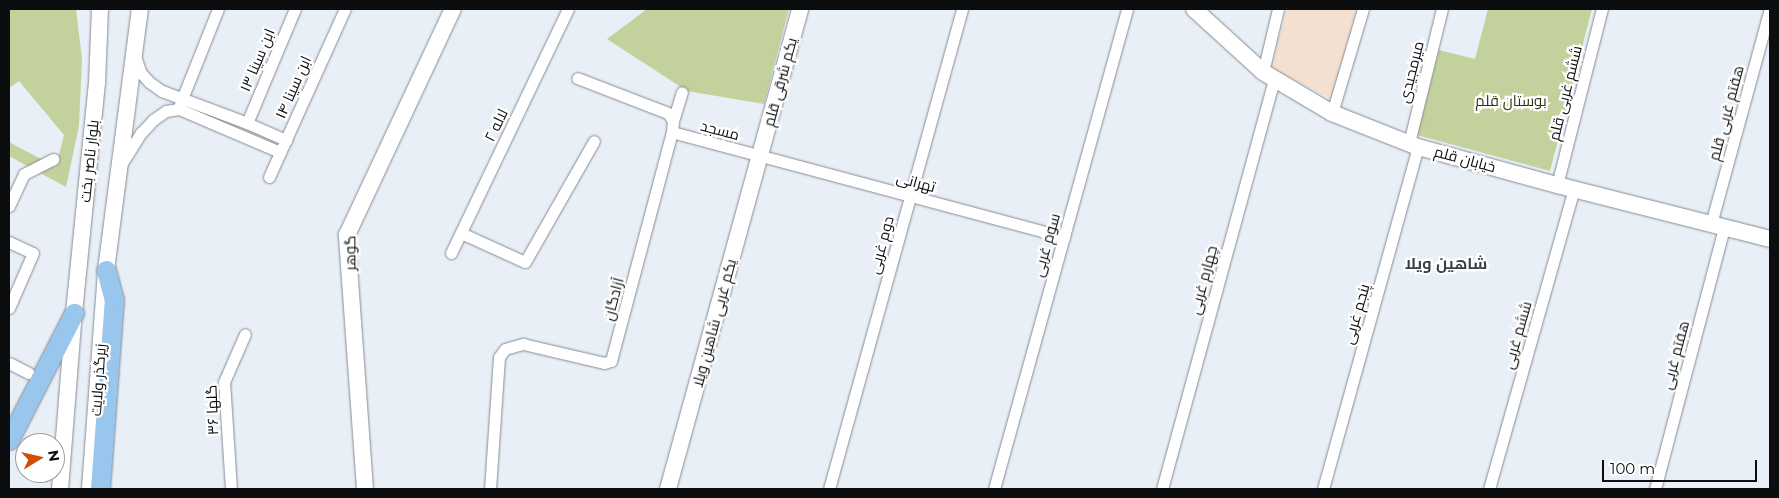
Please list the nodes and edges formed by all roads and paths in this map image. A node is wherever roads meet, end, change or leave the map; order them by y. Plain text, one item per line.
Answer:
1 (100, 9) edge
2 (140, 9) edge
3 (218, 9) edge
4 (295, 9) edge
5 (345, 9) edge
6 (453, 9) edge
7 (568, 9) edge
8 (800, 9) edge
9 (962, 9) edge
10 (1127, 9) edge
11 (1194, 9) edge
12 (1278, 9) edge
13 (1363, 9) edge
14 (1442, 9) edge
15 (1602, 9) edge
16 (1770, 9) edge
17 (135, 56) junction
18 (1268, 76) junction
19 (577, 78) dead end
20 (682, 92) dead end
21 (180, 103) junction
22 (1332, 113) junction
23 (671, 122) junction
24 (247, 123) junction
25 (286, 140) junction
26 (594, 141) dead end
27 (1414, 145) junction
28 (280, 152) junction
29 (759, 156) junction
30 (54, 159) dead end
31 (119, 169) junction
32 (269, 177) dead end
33 (1557, 185) junction
34 (1574, 189) junction
35 (910, 196) junction
36 (9, 206) edge
37 (1718, 226) junction
38 (461, 233) junction
39 (1064, 237) junction
40 (1770, 239) edge
41 (9, 242) edge
42 (451, 253) dead end
43 (106, 270) junction
44 (9, 308) edge
45 (74, 313) junction
46 (245, 334) dead end
47 (9, 363) edge
48 (29, 372) dead end
49 (9, 440) edge
50 (60, 489) edge
51 (90, 489) edge
52 (100, 489) edge
53 (231, 489) edge
54 (365, 489) edge
55 (491, 489) edge
56 (668, 489) edge
57 (829, 489) edge
58 (994, 489) edge
59 (1162, 489) edge
60 (1323, 489) edge
61 (1489, 489) edge
62 (1655, 489) edge

1 - 45 street, بلوار ناصر بخت
2 - 17 street, بلوار ناصر بخت
3 - 21 street
4 - 24 street, ابن سینا ۱۳
5 - 25 street, ابن سینا ۱۴
6 - 54 street, گوهر
7 - 38 street, لاله ۲
8 - 29 street, یکم شرقی قلم
9 - 35 street, دوم غربی
10 - 39 street, سوم غربی
11 - 18 street, خیابان قلم
12 - 18 street
13 - 22 street
14 - 27 street, میرمجیدی
15 - 33 street, ششم غربی قلم
16 - 37 street, هفتم غربی قلم
17 - 21 street
17 - 31 street, بلوار ناصر بخت
18 - 22 street, خیابان قلم
18 - 59 street, چهارم غربی
19 - 23 street
20 - 23 street, آزادگان
21 - 24 street
21 - 28 street
21 - 31 street
22 - 27 street, خیابان قلم
23 - 29 street, مسجد
23 - 55 street, آزادگان
24 - 25 street
25 - 28 street, ابن سینا ۱۴
26 - 38 street
27 - 33 street, خیابان قلم
27 - 60 street, پنجم غربی
28 - 32 street, ابن سینا ۱۴
29 - 35 street, تهرانی
29 - 56 street, یکم غربی شاهین ویلا
30 - 36 street
31 - 43 street, بلوار ناصر بخت
33 - 34 street, خیابان قلم
34 - 37 street, خیابان قلم
34 - 61 street, ششم غربی
35 - 39 street, تهرانی
35 - 57 street, دوم غربی
37 - 40 street, خیابان قلم
37 - 62 street, هفتم غربی
38 - 42 street, لاله ۲
39 - 58 street, سوم غربی
41 - 44 street
43 - 51 street, زیرگذر ولایت
43 - 52 main road
45 - 49 main road
45 - 50 street, زیرگذر ولایت
46 - 53 street, ۳۶ گلها
47 - 48 street

